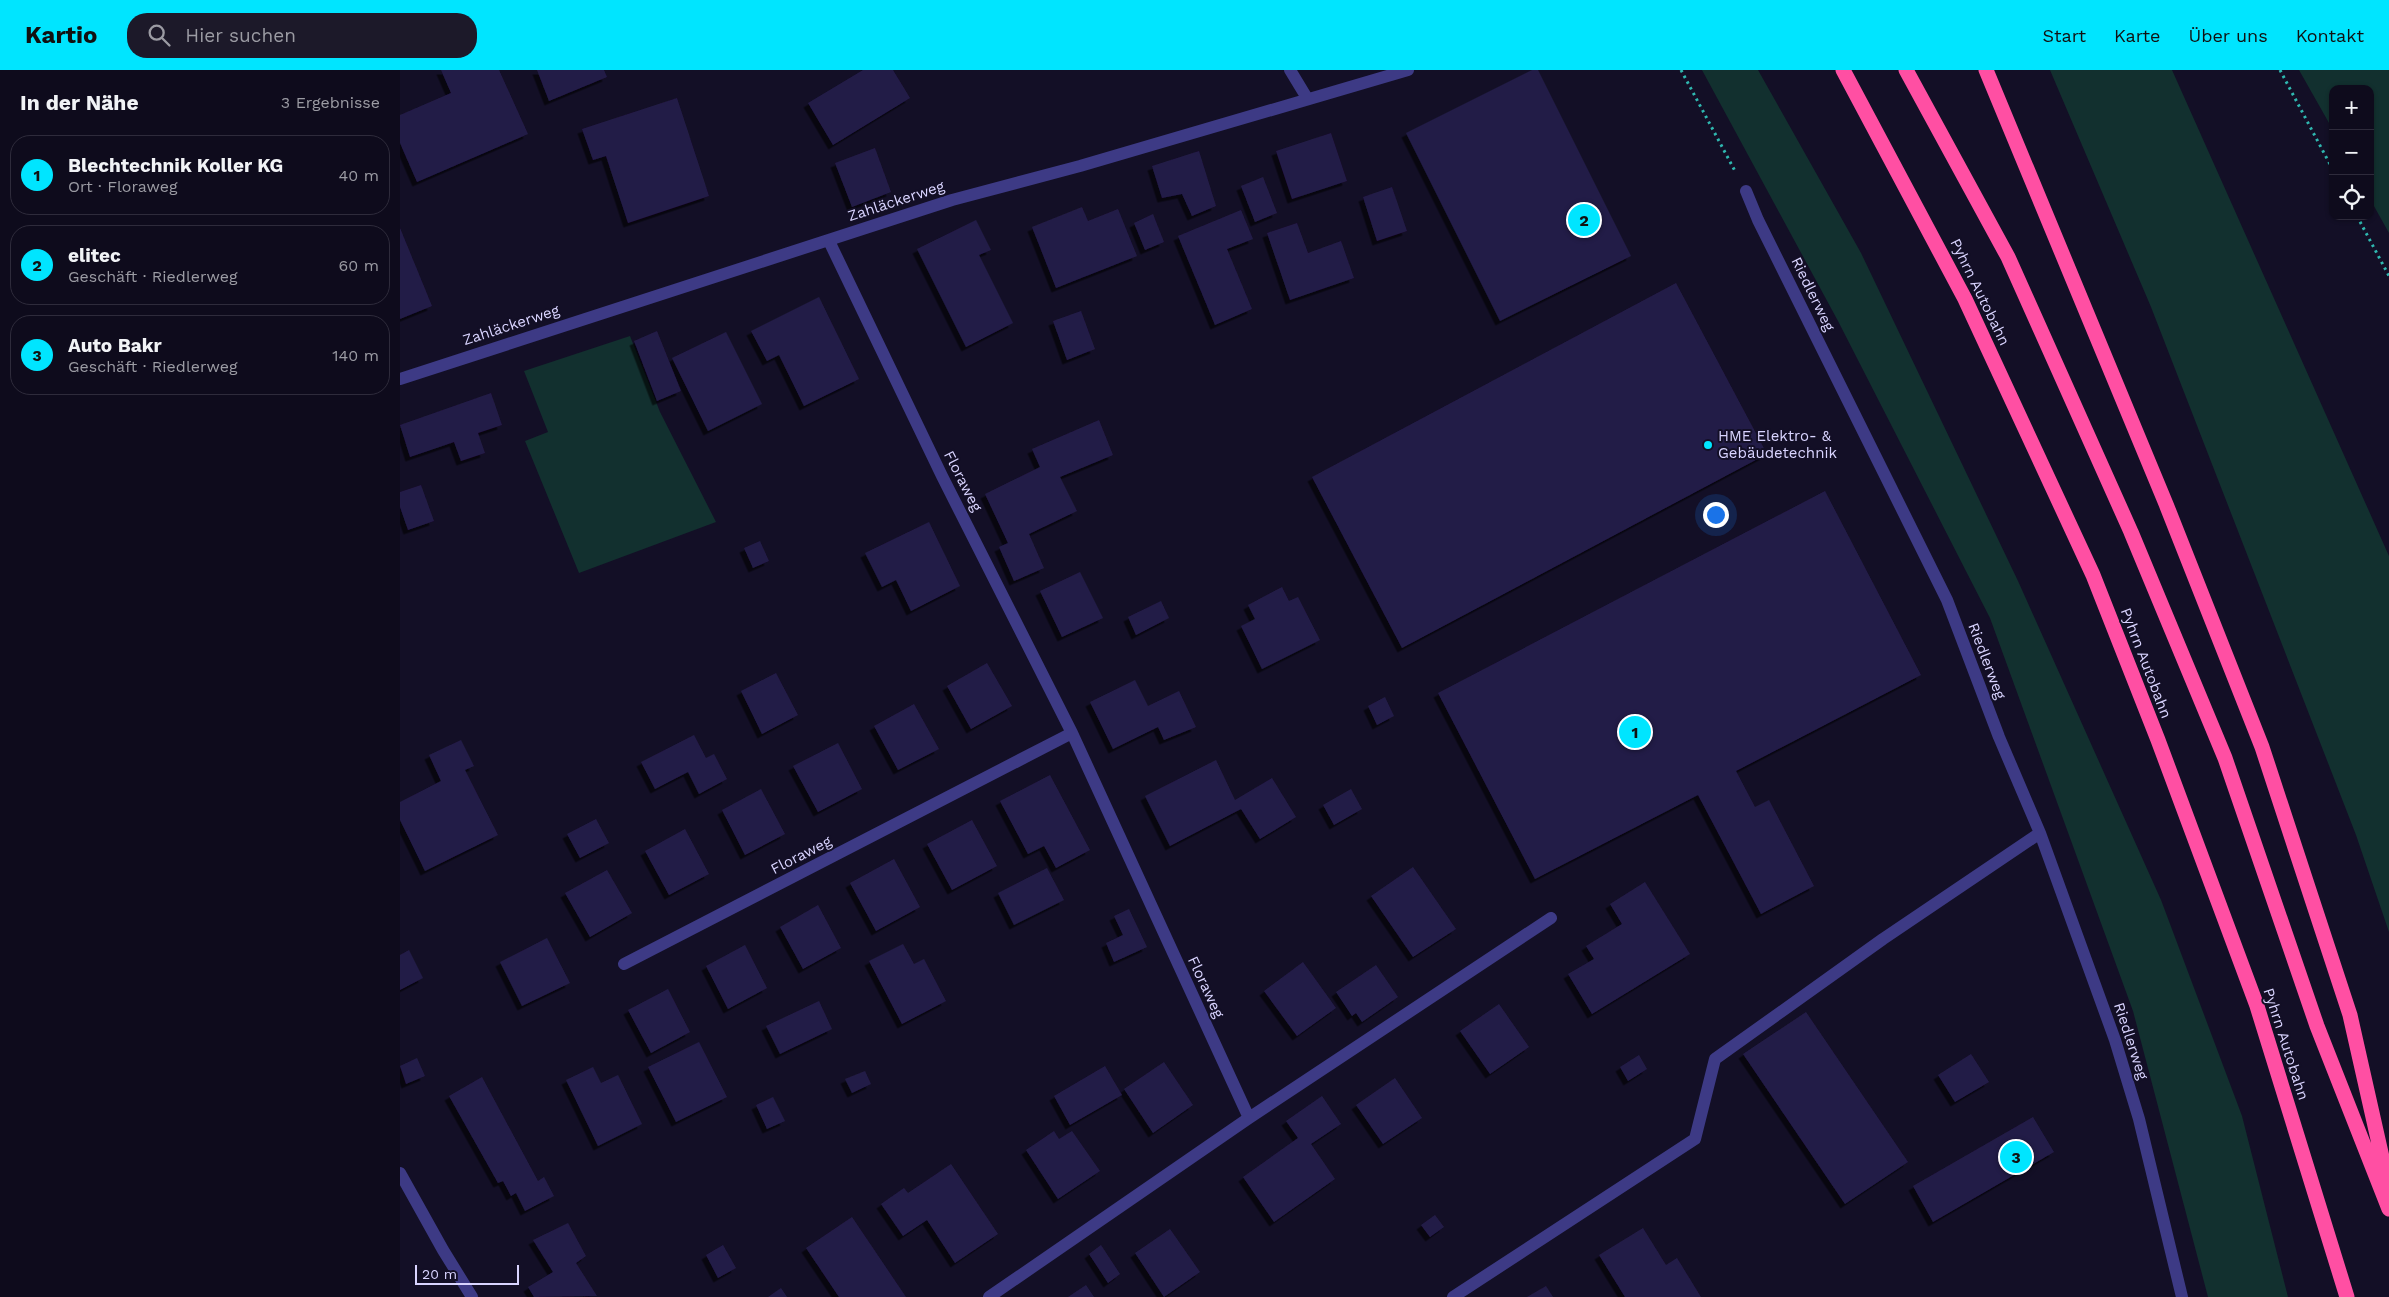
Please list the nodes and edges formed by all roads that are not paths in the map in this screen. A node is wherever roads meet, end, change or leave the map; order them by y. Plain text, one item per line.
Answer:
1 (1290, 70) edge
2 (1408, 70) edge
3 (1843, 70) edge
4 (1906, 70) edge
5 (1986, 70) edge
6 (1307, 98) junction
7 (1746, 192) road end
8 (829, 240) junction
9 (400, 379) edge
10 (1072, 733) junction
11 (2040, 833) junction
12 (1551, 918) dead end
13 (624, 964) dead end
14 (1249, 1118) junction
15 (400, 1172) edge
16 (2389, 1189) edge
17 (2389, 1209) edge
18 (472, 1297) edge
19 (989, 1297) edge
20 (1453, 1297) edge
21 (2182, 1297) edge
22 (2347, 1297) edge

1 - 6 street
2 - 6 street, Zahläckerweg
3 - 22 highway, Pyhrn Autobahn
4 - 17 highway
5 - 16 highway
6 - 8 street, Zahläckerweg
7 - 11 street, Riedlerweg
8 - 9 street, Zahläckerweg
8 - 10 street, Floraweg
10 - 13 street, Floraweg
10 - 14 street, Floraweg
11 - 20 street
11 - 21 street, Riedlerweg
12 - 14 street
14 - 19 street
15 - 18 street

